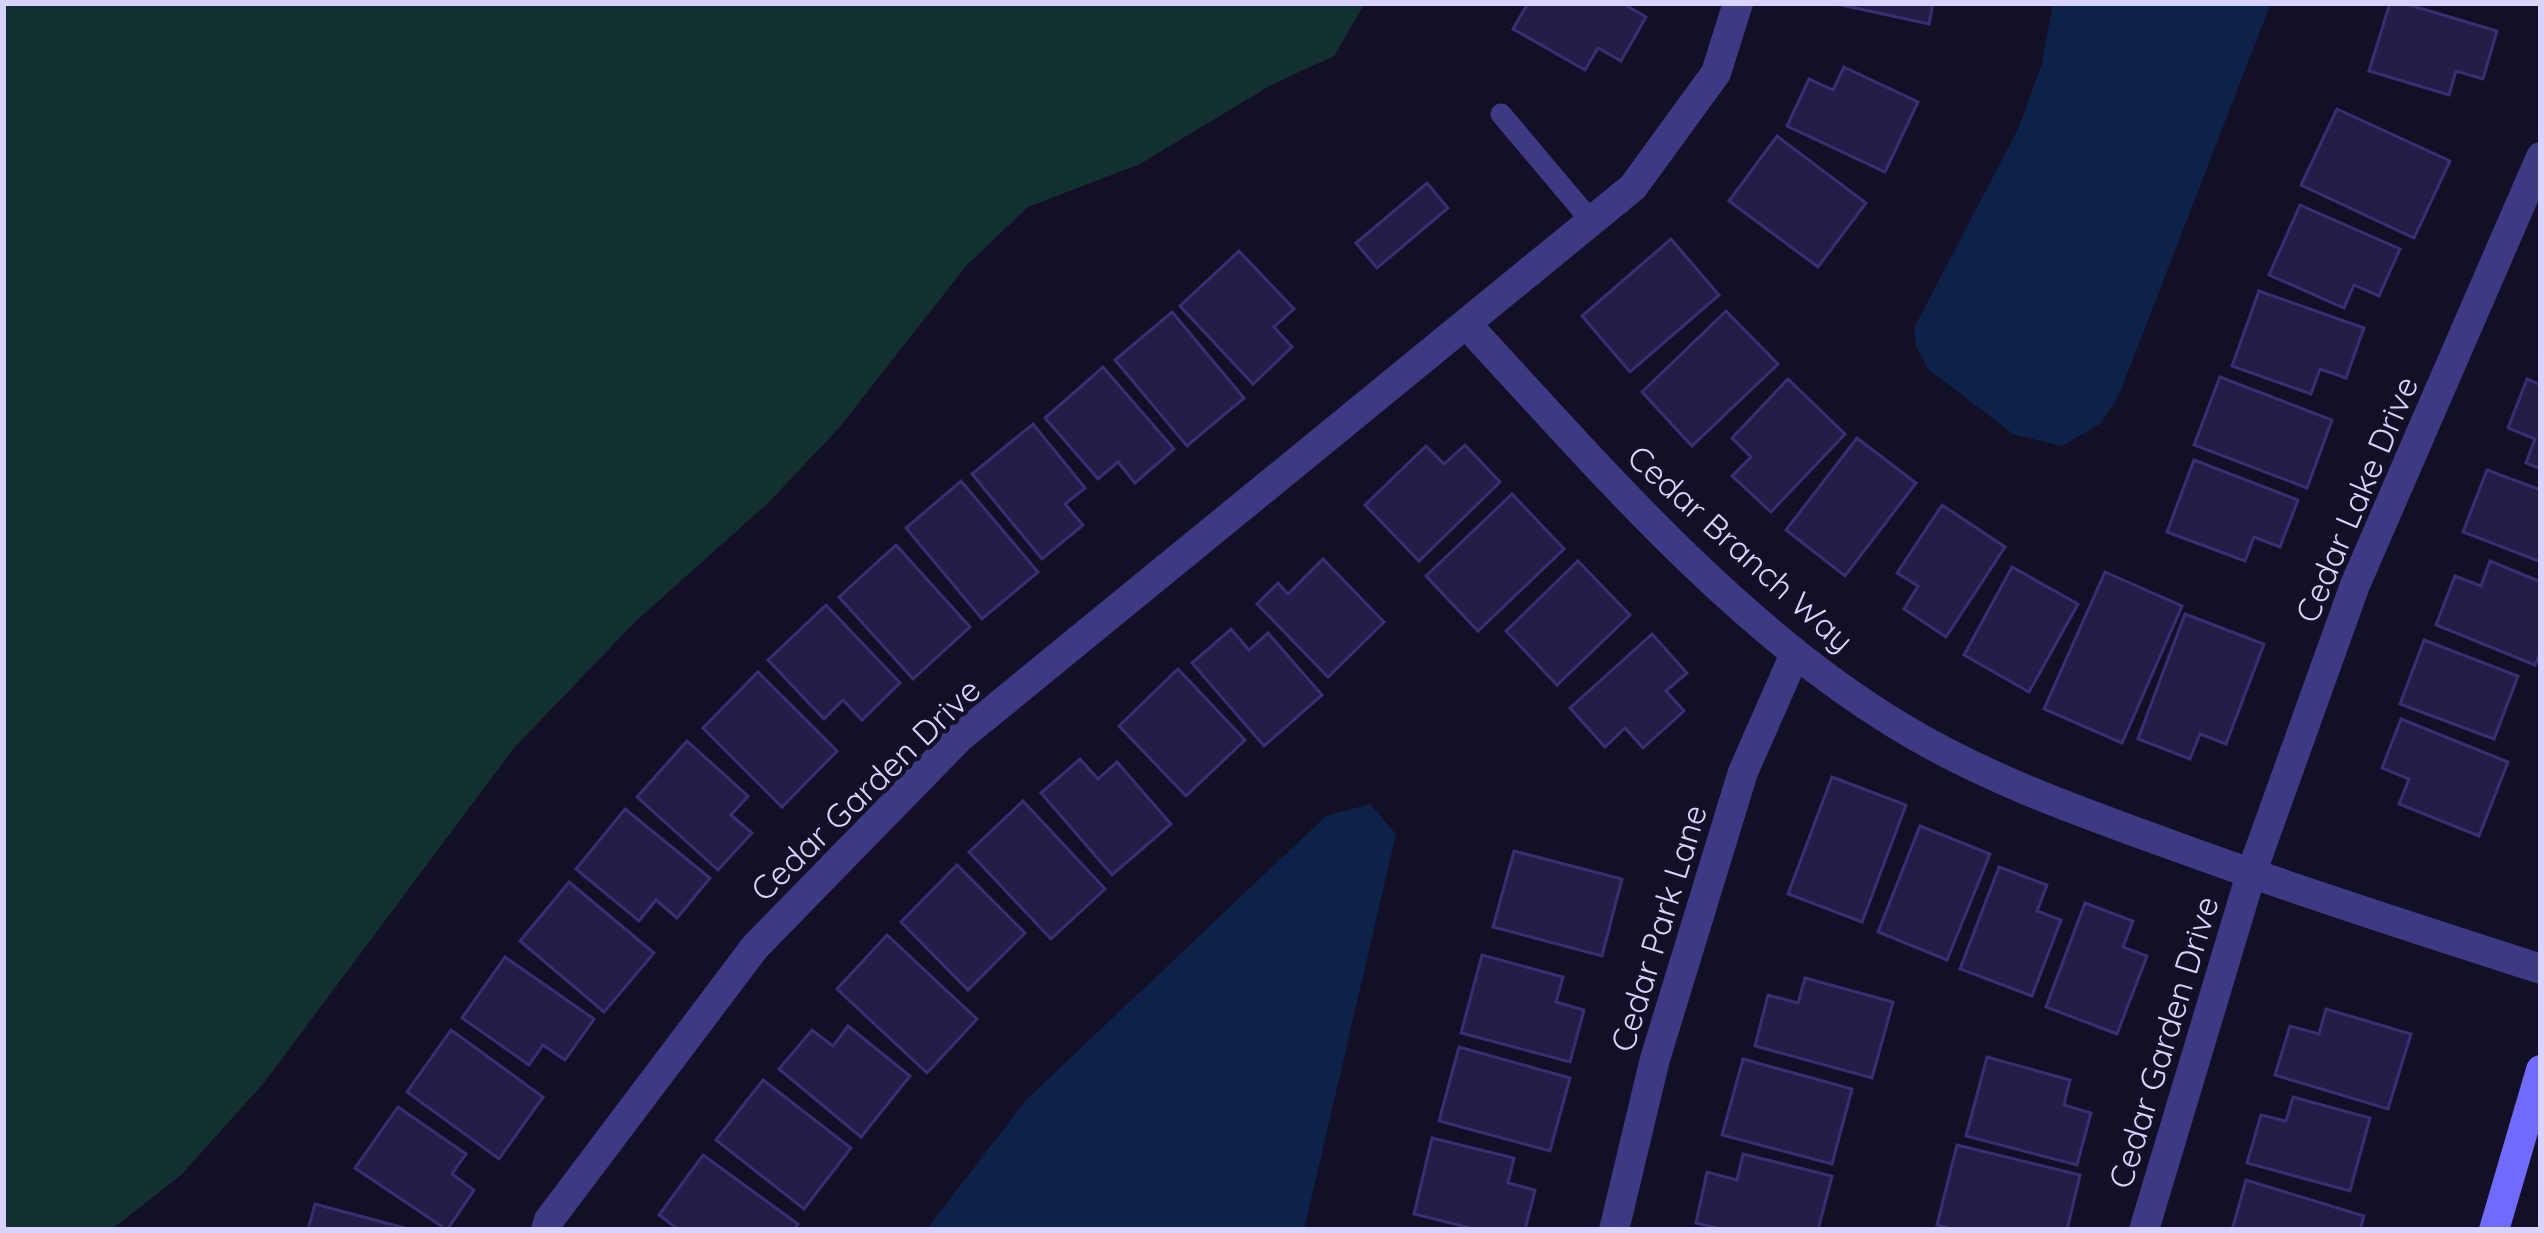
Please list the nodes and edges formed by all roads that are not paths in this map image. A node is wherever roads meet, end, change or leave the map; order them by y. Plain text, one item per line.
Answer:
1 (1738, 3) edge
2 (1501, 114) dead end
3 (2541, 157) edge
4 (1592, 221) junction
5 (1468, 326) junction
6 (1795, 654) junction
7 (2251, 874) junction
8 (2541, 969) edge
9 (2541, 1070) edge
10 (546, 1230) edge
11 (1614, 1230) edge
12 (2144, 1230) edge
13 (2494, 1230) edge

1 - 4 street
2 - 4 lane
3 - 7 street, Cedar Lake Drive
4 - 5 street
5 - 6 street, Cedar Branch Way
5 - 10 street, Cedar Garden Drive
6 - 7 street, Cedar Branch Way
6 - 11 street, Cedar Park Lane
7 - 8 street, Cedar Branch Way
7 - 12 street, Cedar Garden Drive
9 - 13 street

